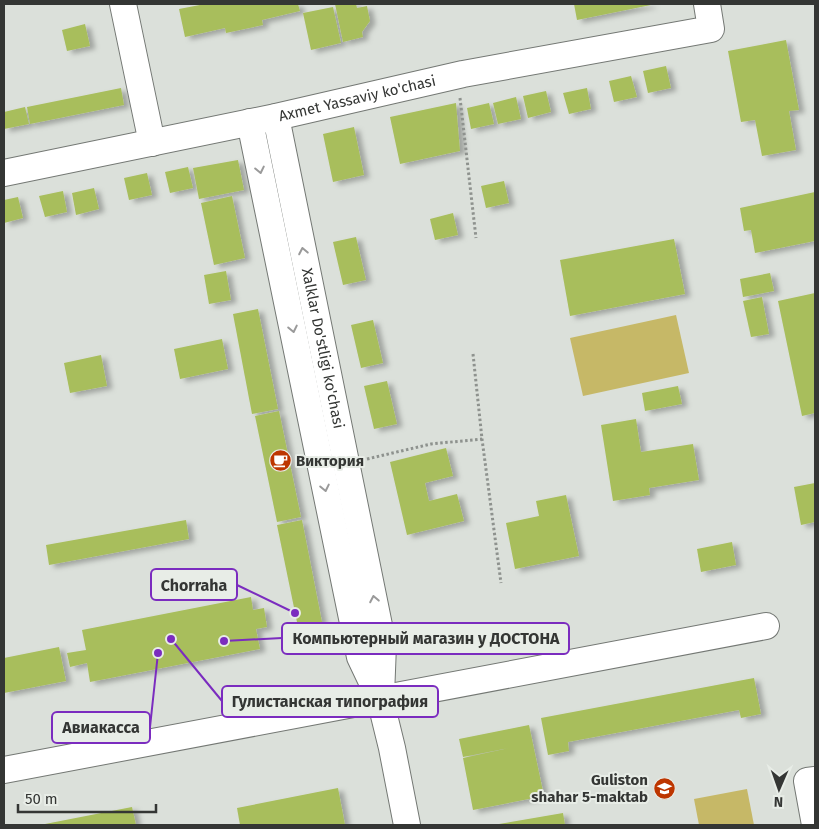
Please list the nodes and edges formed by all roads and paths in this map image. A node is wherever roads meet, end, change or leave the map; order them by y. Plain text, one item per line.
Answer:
1 (122, 4) edge
2 (709, 16) edge
3 (457, 76) junction
4 (276, 117) junction
5 (250, 122) junction
6 (152, 143) junction
7 (4, 173) edge
8 (476, 238) dead end
9 (473, 354) dead end
10 (482, 439) junction
11 (367, 459) dead end
12 (501, 583) dead end
13 (766, 626) dead end
14 (380, 699) junction
15 (4, 770) edge
16 (811, 780) edge
17 (407, 825) edge
18 (815, 825) edge

1 - 6 street
2 - 3 street, Axmet Yassaviy ko'chasi
3 - 4 street, Axmet Yassaviy ko'chasi
3 - 8 path
4 - 5 street, Axmet Yassaviy ko'chasi
14 -> 4 street, Xalklar Do'stligi ko'chasi
5 - 6 street, Axmet Yassaviy ko'chasi
5 -> 14 street, Xalklar Do'stligi ko'chasi
6 - 7 street, Axmet Yassaviy ko'chasi
9 - 10 path
10 - 11 path
10 - 12 path
13 - 14 street
14 - 15 street
14 - 17 street, Xalklar Do'stligi ko'chasi
16 - 18 street

